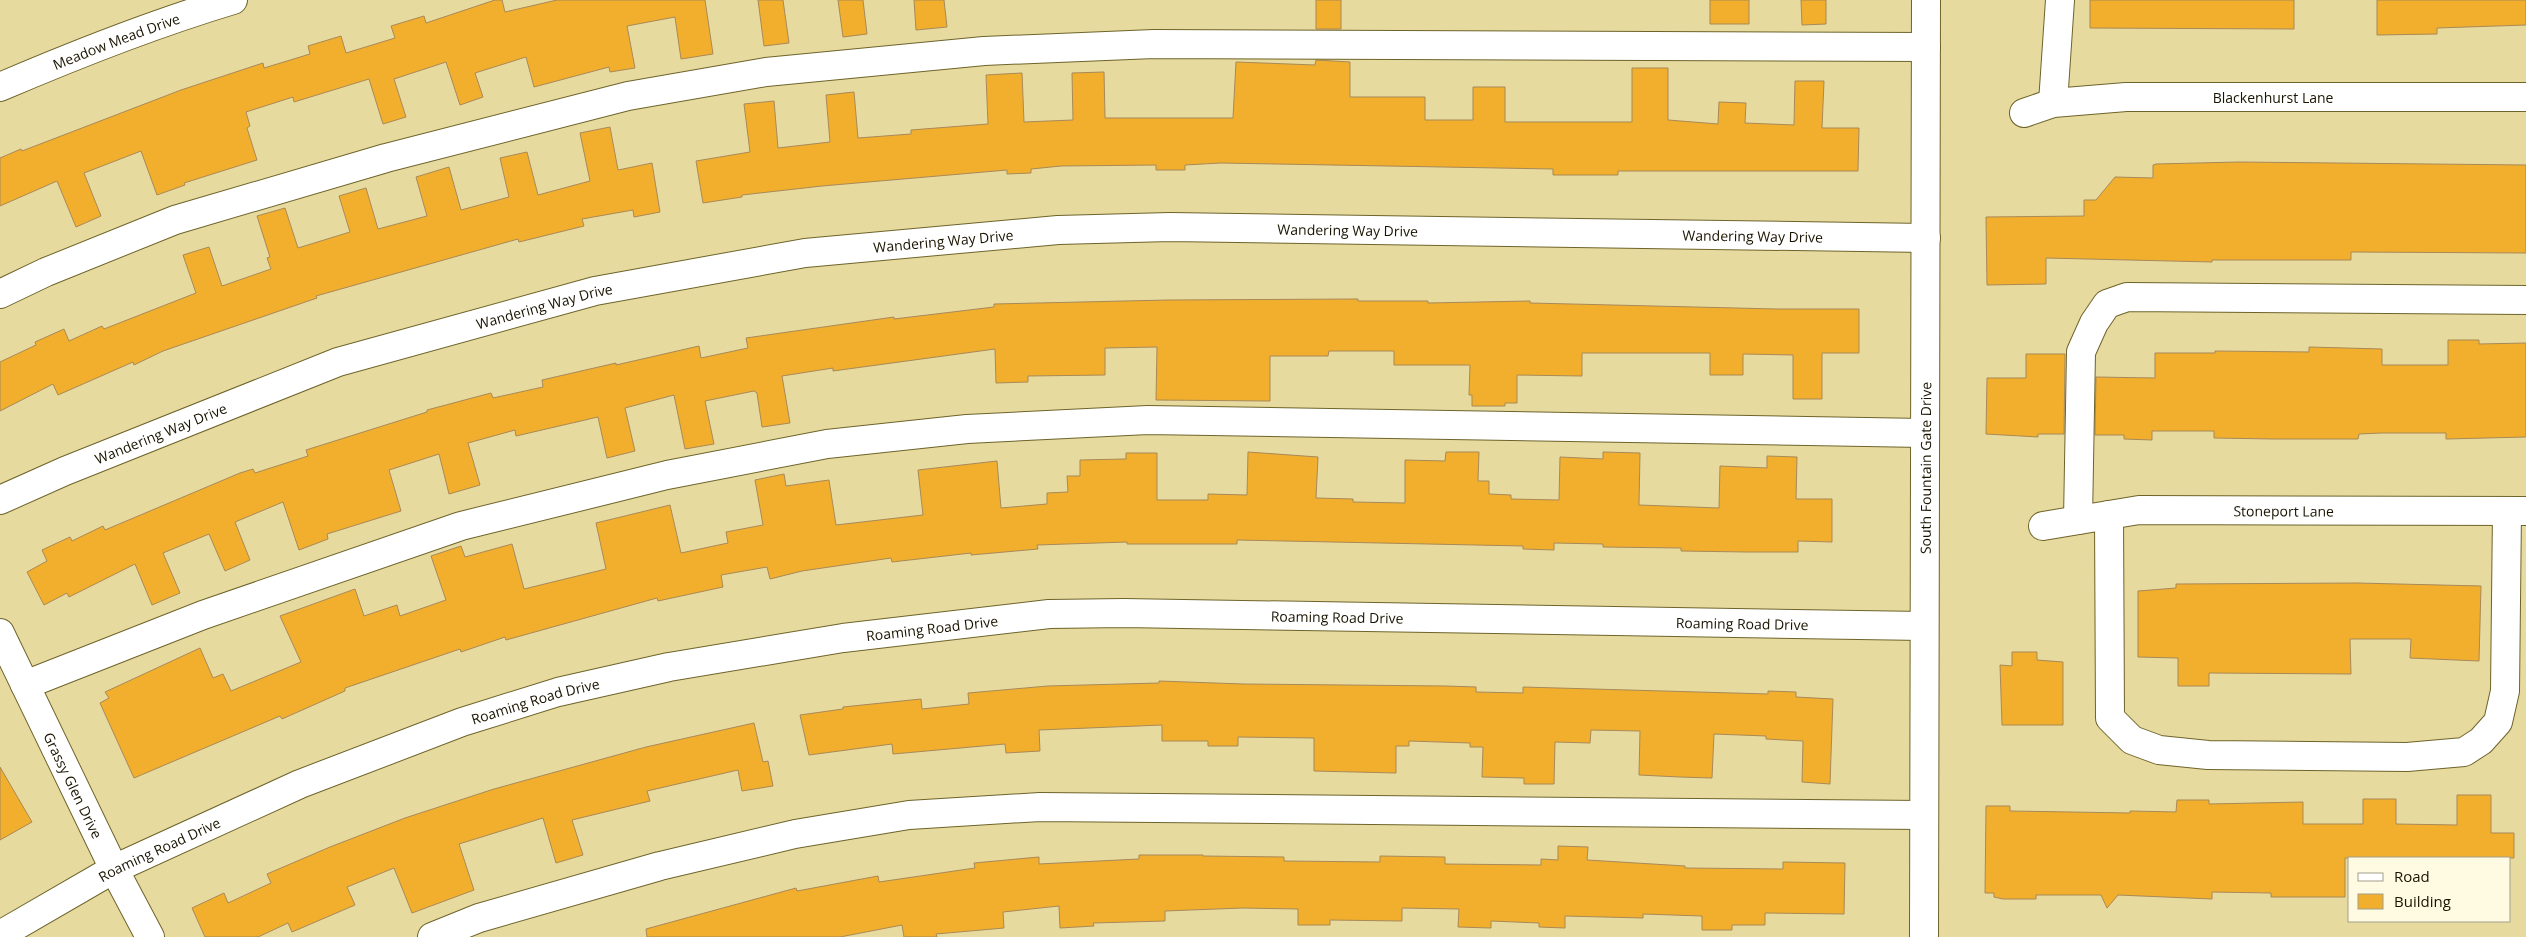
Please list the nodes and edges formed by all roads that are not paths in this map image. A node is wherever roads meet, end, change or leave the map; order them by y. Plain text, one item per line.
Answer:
1 (233, 0) edge
2 (1926, 0) edge
3 (2060, 0) edge
4 (1926, 47) junction
5 (0, 87) edge
6 (2526, 97) edge
7 (2053, 103) junction
8 (2024, 113) dead end
9 (1926, 238) junction
10 (0, 294) edge
11 (2526, 300) edge
12 (1924, 433) junction
13 (0, 500) edge
14 (2516, 511) edge
15 (2109, 515) junction
16 (2078, 520) junction
17 (2042, 526) dead end
18 (1922, 626) junction
19 (0, 633) edge
20 (25, 685) junction
21 (1923, 815) junction
22 (114, 869) junction
23 (0, 936) edge
24 (150, 937) edge
25 (432, 937) edge
26 (1924, 937) edge

1 - 5 street, Meadow Mead Drive
2 - 4 street, South Fountain Gate Drive
3 - 7 street
4 - 9 street, South Fountain Gate Drive
4 - 10 street
6 - 7 street, Blackenhurst Lane
7 - 8 street, Blackenhurst Lane
9 - 12 street, South Fountain Gate Drive
9 - 13 street, Wandering Way Drive
11 - 16 street
12 - 18 street, South Fountain Gate Drive
12 - 20 street
14 - 15 street, Stoneport Lane
14 - 15 street
15 - 16 street, Stoneport Lane
16 - 17 street, Stoneport Lane
18 - 21 street, South Fountain Gate Drive
18 - 22 street, Roaming Road Drive
19 - 20 street, Grassy Glen Drive
20 - 22 street, Grassy Glen Drive
21 - 25 street
21 - 26 street, South Fountain Gate Drive
22 - 23 street, Roaming Road Drive
22 - 24 street, Grassy Glen Drive

